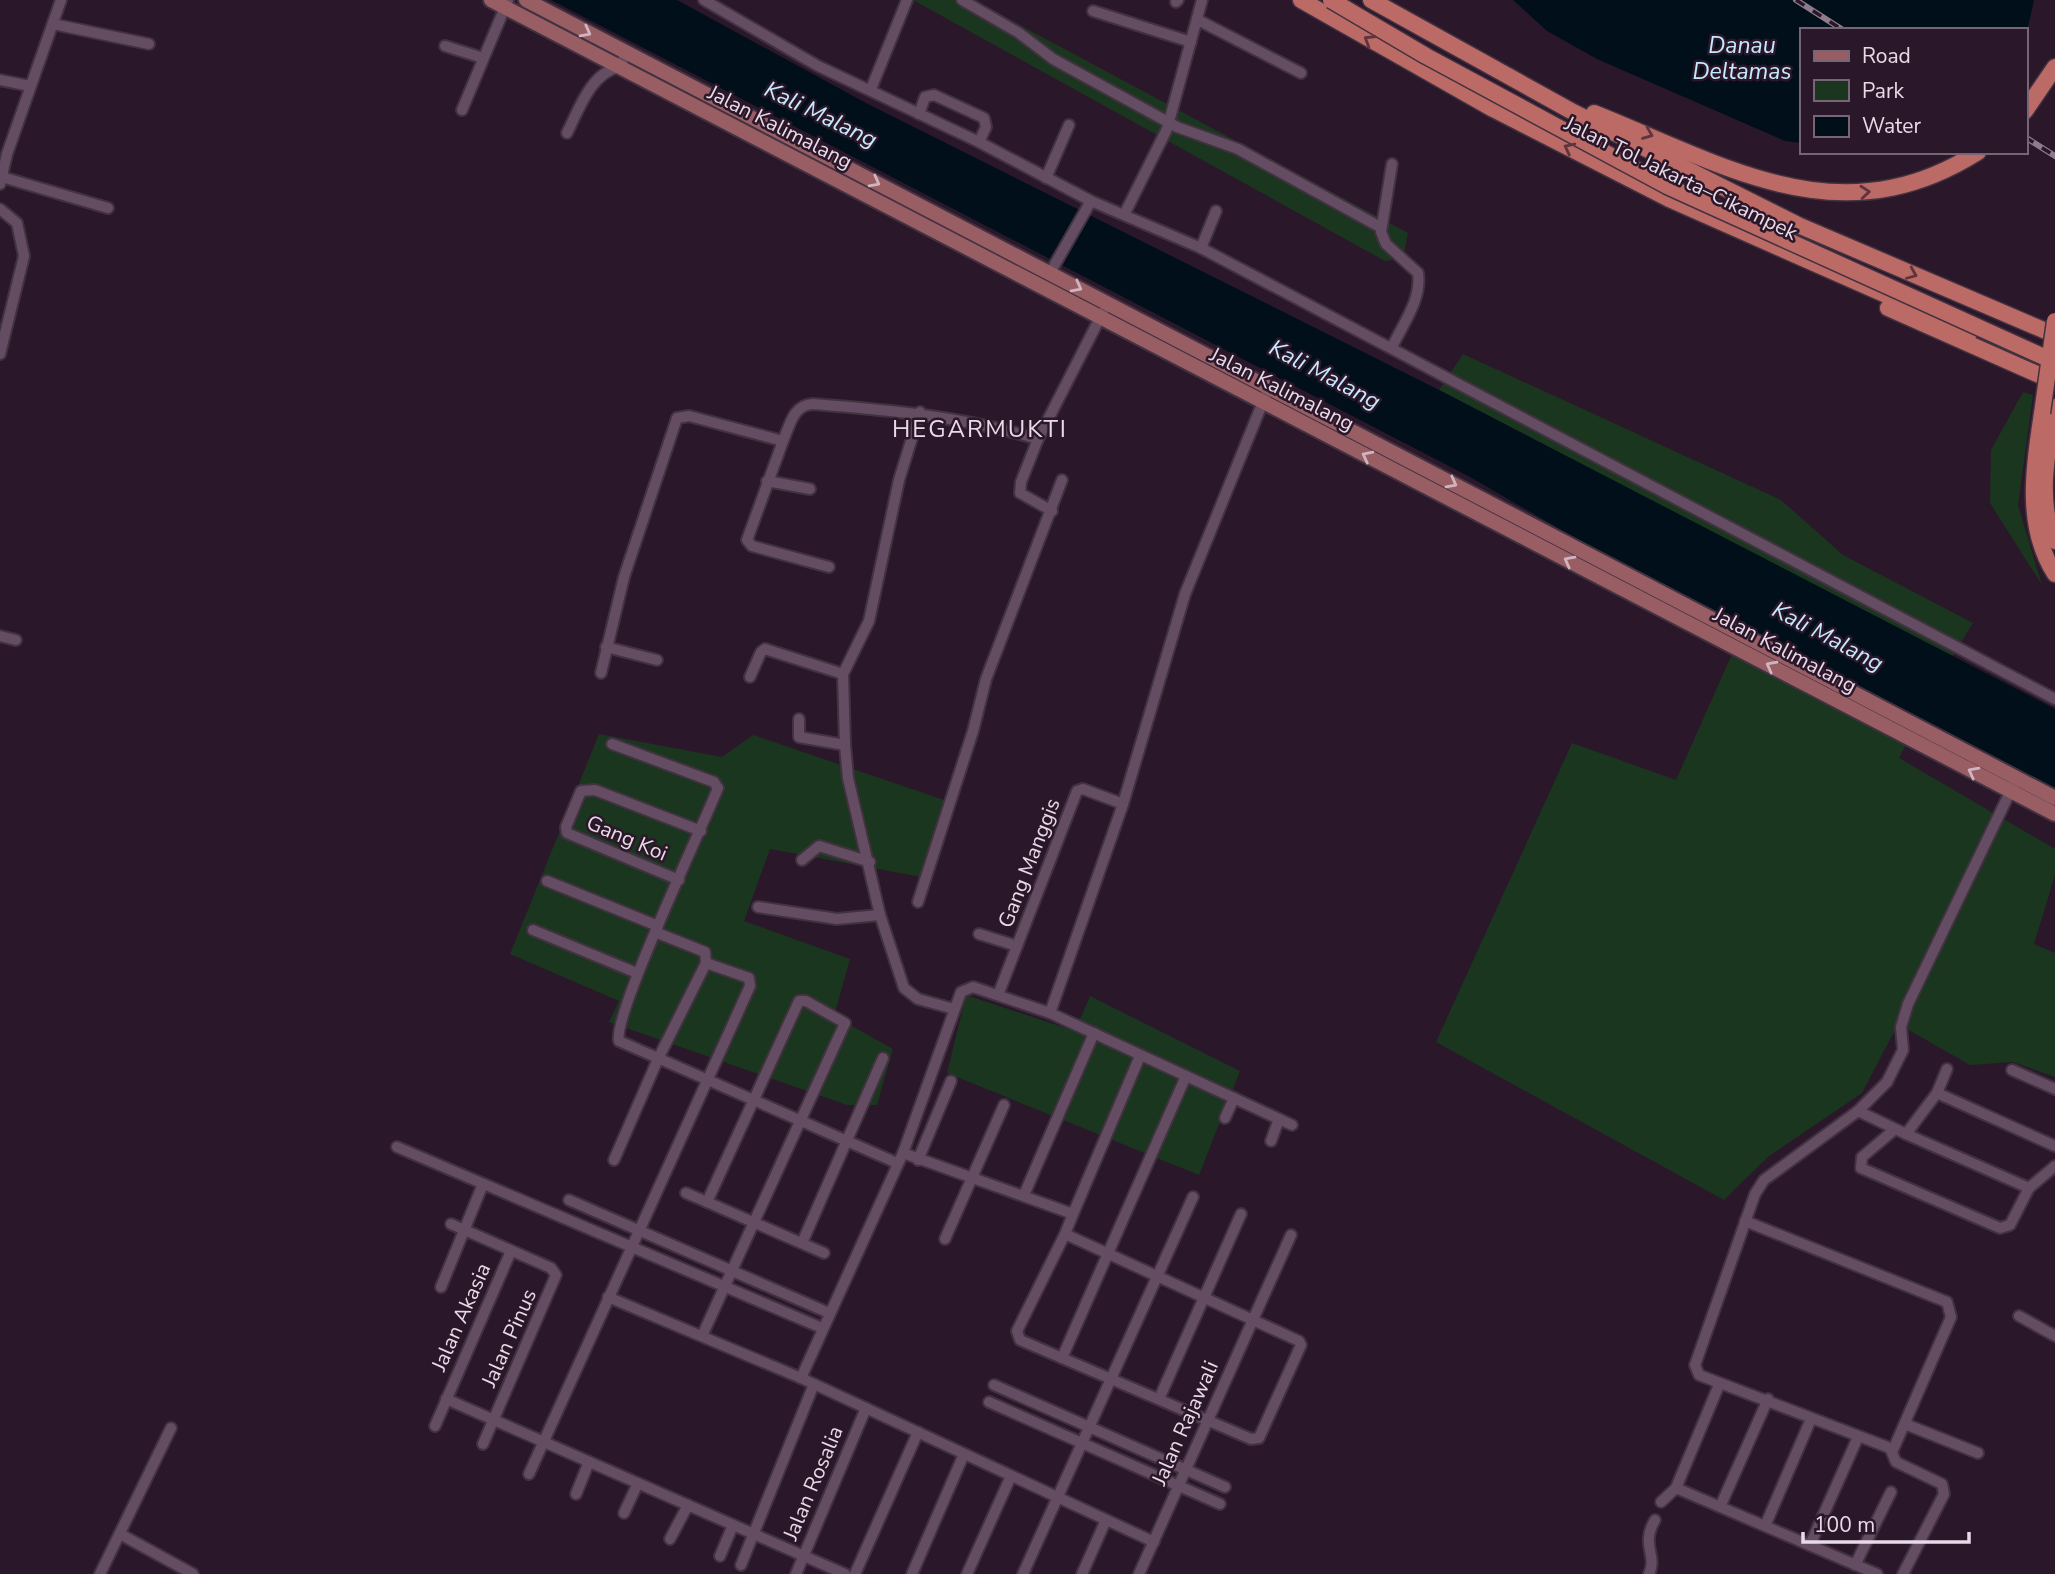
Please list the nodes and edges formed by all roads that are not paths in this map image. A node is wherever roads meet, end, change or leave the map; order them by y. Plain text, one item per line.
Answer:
1 (61, 0) edge
2 (491, 0) edge
3 (526, 0) edge
4 (704, 0) edge
5 (908, 0) edge
6 (962, 0) edge
7 (1202, 0) edge
8 (1301, 0) edge
9 (1331, 0) edge
10 (1349, 0) edge
11 (1371, 0) edge
12 (506, 4) edge
13 (1093, 12) dead end
14 (1198, 20) junction
15 (53, 24) junction
16 (1191, 42) junction
17 (149, 44) dead end
18 (445, 46) dead end
19 (627, 53) junction
20 (483, 58) junction
21 (619, 67) junction
22 (2055, 67) edge
23 (1301, 73) dead end
24 (0, 80) edge
25 (1517, 82) junction
26 (30, 86) junction
27 (871, 89) junction
28 (2027, 108) edge
29 (463, 110) dead end
30 (919, 114) junction
31 (1169, 120) junction
32 (1069, 125) dead end
33 (567, 133) dead end
34 (979, 142) junction
35 (3, 153) edge
36 (1974, 154) edge
37 (1392, 164) dead end
38 (1046, 178) junction
39 (1, 180) edge
40 (1088, 206) junction
41 (108, 208) dead end
42 (0, 209) edge
43 (1216, 211) dead end
44 (1125, 213) junction
45 (1380, 227) junction
46 (1201, 248) junction
47 (1803, 261) junction
48 (1054, 267) junction
49 (1108, 303) junction
50 (1101, 318) junction
51 (2055, 321) edge
52 (2055, 335) edge
53 (1392, 347) junction
54 (2055, 351) edge
55 (0, 354) edge
56 (2055, 362) edge
57 (2055, 370) edge
58 (2055, 382) edge
59 (1269, 387) junction
60 (1263, 402) junction
61 (920, 412) junction
62 (2050, 412) edge
63 (1038, 439) junction
64 (783, 441) junction
65 (1062, 480) dead end
66 (767, 481) junction
67 (810, 489) dead end
68 (1052, 511) junction
69 (2055, 541) edge
70 (829, 567) dead end
71 (2055, 574) edge
72 (0, 636) edge
73 (16, 640) dead end
74 (606, 647) junction
75 (657, 660) dead end
76 (601, 673) dead end
77 (843, 674) junction
78 (750, 677) dead end
79 (2055, 699) edge
80 (799, 719) dead end
81 (612, 744) dead end
82 (845, 746) junction
83 (2014, 784) junction
84 (2055, 797) edge
85 (1123, 804) junction
86 (2055, 814) edge
87 (701, 831) junction
88 (802, 860) dead end
89 (870, 862) junction
90 (679, 880) junction
91 (547, 881) dead end
92 (918, 902) dead end
93 (758, 907) dead end
94 (880, 915) junction
95 (657, 929) junction
96 (533, 930) dead end
97 (979, 934) dead end
98 (1017, 946) junction
99 (706, 963) junction
100 (638, 973) junction
101 (998, 995) junction
102 (954, 1009) junction
103 (1050, 1013) junction
104 (1094, 1033) junction
105 (1140, 1056) junction
106 (883, 1058) dead end
107 (658, 1059) junction
108 (1947, 1069) dead end
109 (2012, 1070) dead end
110 (1185, 1076) junction
111 (706, 1079) junction
112 (951, 1081) dead end
113 (2055, 1089) edge
114 (1937, 1093) junction
115 (1234, 1098) junction
116 (751, 1101) junction
117 (1004, 1105) dead end
118 (1858, 1111) junction
119 (1225, 1118) dead end
120 (1279, 1119) junction
121 (799, 1121) junction
122 (1292, 1125) dead end
123 (1894, 1130) junction
124 (1906, 1134) junction
125 (845, 1140) junction
126 (1271, 1141) dead end
127 (2055, 1146) edge
128 (397, 1147) dead end
129 (900, 1158) junction
130 (614, 1160) dead end
131 (918, 1160) junction
132 (2055, 1166) edge
133 (971, 1180) junction
134 (483, 1184) junction
135 (2029, 1188) junction
136 (686, 1193) dead end
137 (1024, 1195) junction
138 (1193, 1197) dead end
139 (569, 1200) dead end
140 (707, 1202) junction
141 (1073, 1214) junction
142 (1241, 1214) dead end
143 (754, 1221) junction
144 (1745, 1221) junction
145 (451, 1224) dead end
146 (640, 1229) junction
147 (466, 1231) junction
148 (1065, 1234) junction
149 (1291, 1235) dead end
150 (946, 1239) dead end
151 (802, 1242) junction
152 (632, 1246) junction
153 (511, 1251) junction
154 (824, 1252) dead end
155 (1109, 1255) junction
156 (733, 1270) junction
157 (1157, 1276) junction
158 (726, 1285) junction
159 (442, 1287) dead end
160 (608, 1297) junction
161 (1205, 1297) junction
162 (829, 1313) junction
163 (2019, 1316) dead end
164 (1252, 1319) junction
165 (822, 1328) junction
166 (702, 1336) junction
167 (2055, 1336) edge
168 (1062, 1358) junction
169 (801, 1378) junction
170 (1110, 1379) junction
171 (814, 1384) junction
172 (994, 1385) dead end
173 (1719, 1385) junction
174 (446, 1399) junction
175 (1159, 1399) junction
176 (1768, 1399) junction
177 (989, 1402) dead end
178 (866, 1408) junction
179 (493, 1419) junction
180 (1811, 1419) junction
181 (1207, 1421) junction
182 (1905, 1424) junction
183 (435, 1426) dead end
184 (1088, 1427) junction
185 (172, 1428) dead end
186 (918, 1433) junction
187 (1858, 1437) junction
188 (543, 1441) junction
189 (1081, 1442) junction
190 (483, 1444) dead end
191 (1893, 1450) junction
192 (1978, 1453) dead end
193 (964, 1454) junction
194 (589, 1462) junction
195 (1186, 1470) junction
196 (529, 1474) dead end
197 (1011, 1476) junction
198 (638, 1483) junction
199 (1179, 1486) junction
200 (1225, 1487) dead end
201 (1676, 1488) junction
202 (1891, 1492) dead end
203 (576, 1494) dead end
204 (1057, 1497) junction
205 (1661, 1502) dead end
206 (1220, 1504) dead end
207 (688, 1505) junction
208 (1720, 1507) junction
209 (624, 1513) dead end
210 (1106, 1520) junction
211 (1655, 1520) dead end
212 (733, 1525) junction
213 (1765, 1526) junction
214 (120, 1534) junction
215 (753, 1534) junction
216 (670, 1539) dead end
217 (1154, 1542) junction
218 (1810, 1545) junction
219 (803, 1555) junction
220 (719, 1556) dead end
221 (1855, 1564) junction
222 (741, 1565) dead end
223 (100, 1574) edge
224 (193, 1574) edge
225 (796, 1574) edge
226 (845, 1574) edge
227 (855, 1574) edge
228 (912, 1574) edge
229 (967, 1574) edge
230 (1023, 1574) edge
231 (1082, 1574) edge
232 (1139, 1574) edge
233 (1649, 1574) edge
234 (1877, 1574) edge
235 (1903, 1574) edge

1 - 15 street
2 - 12 main road, Jalan Kalimalang
3 -> 19 main road, Jalan Kalimalang
4 - 27 street
5 - 27 street
6 - 31 street
7 - 14 street
47 -> 8 highway, Jalan Tol Jakarta–Cikampek
9 - 56 highway, bridge
10 - 54 highway
11 - 25 highway, Jalan Tol Jakarta–Cikampek
12 - 20 street
12 - 21 main road, Jalan Kalimalang
13 - 16 street
14 - 16 street
14 - 23 street
15 - 17 street
15 - 26 street
16 - 31 street
18 - 20 street
19 - 21 street
19 -> 48 main road, Jalan Kalimalang
20 - 29 street
21 - 33 street
21 - 50 main road, Jalan Kalimalang
22 - 28 highway
24 - 26 street
25 -> 36 highway
25 -> 52 highway, Jalan Tol Jakarta–Cikampek
26 - 35 street
27 - 30 street
30 - 34 street
30 - 34 street
31 - 44 street
31 - 45 street
32 - 38 street
34 - 38 street
35 - 39 street
37 - 45 street
38 - 40 street
39 - 41 street
40 - 44 street
40 - 48 street
42 - 55 street
43 - 46 street
44 - 46 street
45 - 53 street
46 - 53 street
47 - 57 highway, Jalan Tol Jakarta–Cikampek
47 - 58 highway
48 -> 49 main road, Jalan Kalimalang
49 - 50 street
49 - 59 main road, Jalan Kalimalang
50 - 60 main road, Jalan Kalimalang
50 - 63 street
51 - 62 highway, bridge
53 - 79 street
59 - 60 street
59 -> 83 main road, Jalan Kalimalang
83 -> 60 main road, Jalan Kalimalang
60 - 85 street
61 - 63 street
61 - 64 street
61 - 77 street
62 - 69 highway
62 - 71 highway
63 - 68 street
64 - 66 street
64 - 74 street
65 - 68 street
66 - 67 street
66 - 70 street
68 - 92 street
72 - 73 street
74 - 75 street
74 - 76 street
77 - 78 street
77 - 82 street
80 - 82 street
81 - 87 street
82 - 89 street
83 - 84 main road, Jalan Kalimalang
83 - 86 main road, Jalan Kalimalang
83 - 118 street
85 - 98 street, Gang Manggis
85 - 103 street
87 - 90 street
87 - 90 street, Gang Koi
88 - 89 street
89 - 94 street
90 - 95 street
91 - 95 street
93 - 94 street
94 - 102 street
95 - 99 street
95 - 100 street
96 - 100 street
97 - 98 street
98 - 101 street, Gang Manggis
99 - 107 street
99 - 111 street
100 - 107 street
101 - 102 street
101 - 103 street
102 - 129 street
103 - 104 street
104 - 105 street
104 - 137 street
105 - 110 street
105 - 141 street
106 - 125 street
107 - 111 street
107 - 130 street
108 - 114 street
109 - 113 street
110 - 115 street
110 - 155 street
111 - 116 street
111 - 146 street
112 - 131 street
114 - 124 street
114 - 127 street
115 - 119 street
115 - 120 street
116 - 121 street
116 - 121 street
116 - 140 street
117 - 133 street
118 - 123 street
118 - 144 street
120 - 122 street
120 - 126 street
121 - 125 street
121 - 143 street
123 - 124 street
123 - 135 street
124 - 135 street
125 - 129 street
125 - 151 street
128 - 134 street
129 - 131 street
129 - 162 street
131 - 133 street
132 - 135 street
133 - 137 street
133 - 150 street
134 - 147 street
134 - 152 street
136 - 140 street
137 - 141 street
138 - 157 street
139 - 146 street
140 - 143 street
141 - 148 street
142 - 161 street
143 - 151 street
143 - 156 street
144 - 173 street
144 - 182 street
145 - 147 street
146 - 152 street
146 - 156 street
147 - 153 street
147 - 159 street
148 - 155 street
148 - 168 street
149 - 164 street, Jalan Rajawali
151 - 154 street
152 - 158 street
152 - 160 street
153 - 174 street, Jalan Akasia
153 - 179 street, Jalan Pinus
155 - 157 street
155 - 168 street
156 - 158 street
156 - 162 street
157 - 161 street
157 - 170 street
158 - 165 street
158 - 166 street
160 - 166 street
160 - 188 street
161 - 164 street
161 - 175 street
162 - 165 street
163 - 167 street
164 - 181 street, Jalan Rajawali
164 - 181 street
165 - 169 street
166 - 169 street
168 - 170 street
169 - 171 street
170 - 175 street
170 - 184 street
171 - 178 street
171 - 215 street
172 - 184 street
173 - 176 street
173 - 201 street
174 - 179 street
174 - 183 street, Jalan Akasia
175 - 181 street
176 - 180 street
176 - 208 street
177 - 189 street
178 - 186 street
178 - 219 street, Jalan Rosalia
179 - 188 street
179 - 190 street, Jalan Pinus
180 - 187 street
180 - 213 street
181 - 195 street, Jalan Rajawali
182 - 191 street
182 - 192 street
184 - 189 street
184 - 195 street
185 - 214 street
186 - 193 street
186 - 227 street
187 - 191 street
187 - 218 street
188 - 194 street
188 - 196 street
189 - 199 street
189 - 204 street
191 - 235 street
193 - 197 street
193 - 228 street
194 - 198 street
194 - 203 street
195 - 199 street, Jalan Rajawali
195 - 200 street
197 - 204 street
197 - 229 street
198 - 207 street
198 - 209 street
199 - 206 street
199 - 217 street, Jalan Rajawali
201 - 205 street
201 - 208 street
202 - 221 street
204 - 210 street
204 - 230 street
207 - 212 street
207 - 216 street
208 - 213 street
210 - 217 street
210 - 231 street
211 - 233 street
212 - 215 street
212 - 220 street
213 - 218 street
214 - 223 street
214 - 224 street
215 - 219 street
215 - 222 street
217 - 232 street, Jalan Rajawali
218 - 221 street
219 - 225 street, Jalan Rosalia
219 - 226 street
221 - 234 street

